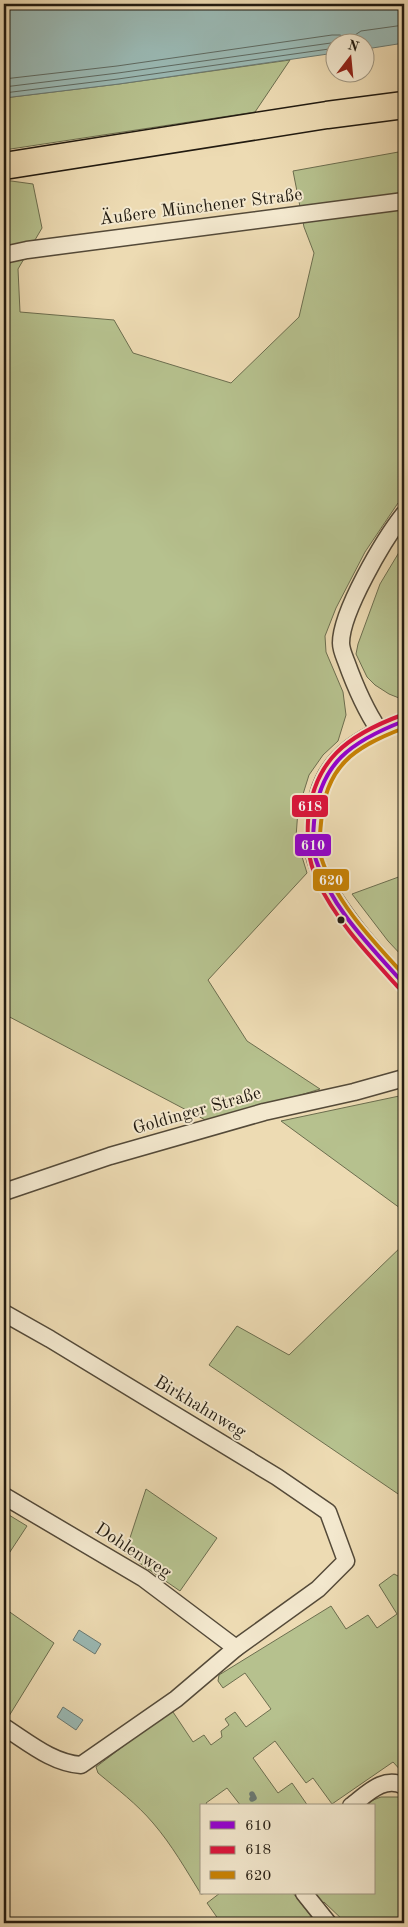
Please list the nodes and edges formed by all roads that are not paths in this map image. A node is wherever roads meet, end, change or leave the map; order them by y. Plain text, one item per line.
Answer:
1 (404, 105) edge
2 (4, 166) edge
3 (404, 201) edge
4 (4, 255) edge
5 (404, 514) edge
6 (404, 721) edge
7 (379, 730) junction
8 (404, 984) edge
9 (404, 1078) edge
10 (4, 1192) edge
11 (4, 1314) edge
12 (4, 1496) edge
13 (236, 1648) junction
14 (4, 1727) edge
15 (404, 1786) edge
16 (355, 1804) edge
17 (305, 1894) edge
18 (328, 1923) edge

1 - 2 main road
3 - 4 street, Äußere Münchener Straße
5 - 7 street
6 - 7 street
7 - 8 street
9 - 10 street, Goldinger Straße
11 - 13 street, Birkhahnweg
12 - 13 street, Dohlenweg
13 - 14 street
15 - 16 street
17 - 18 street

